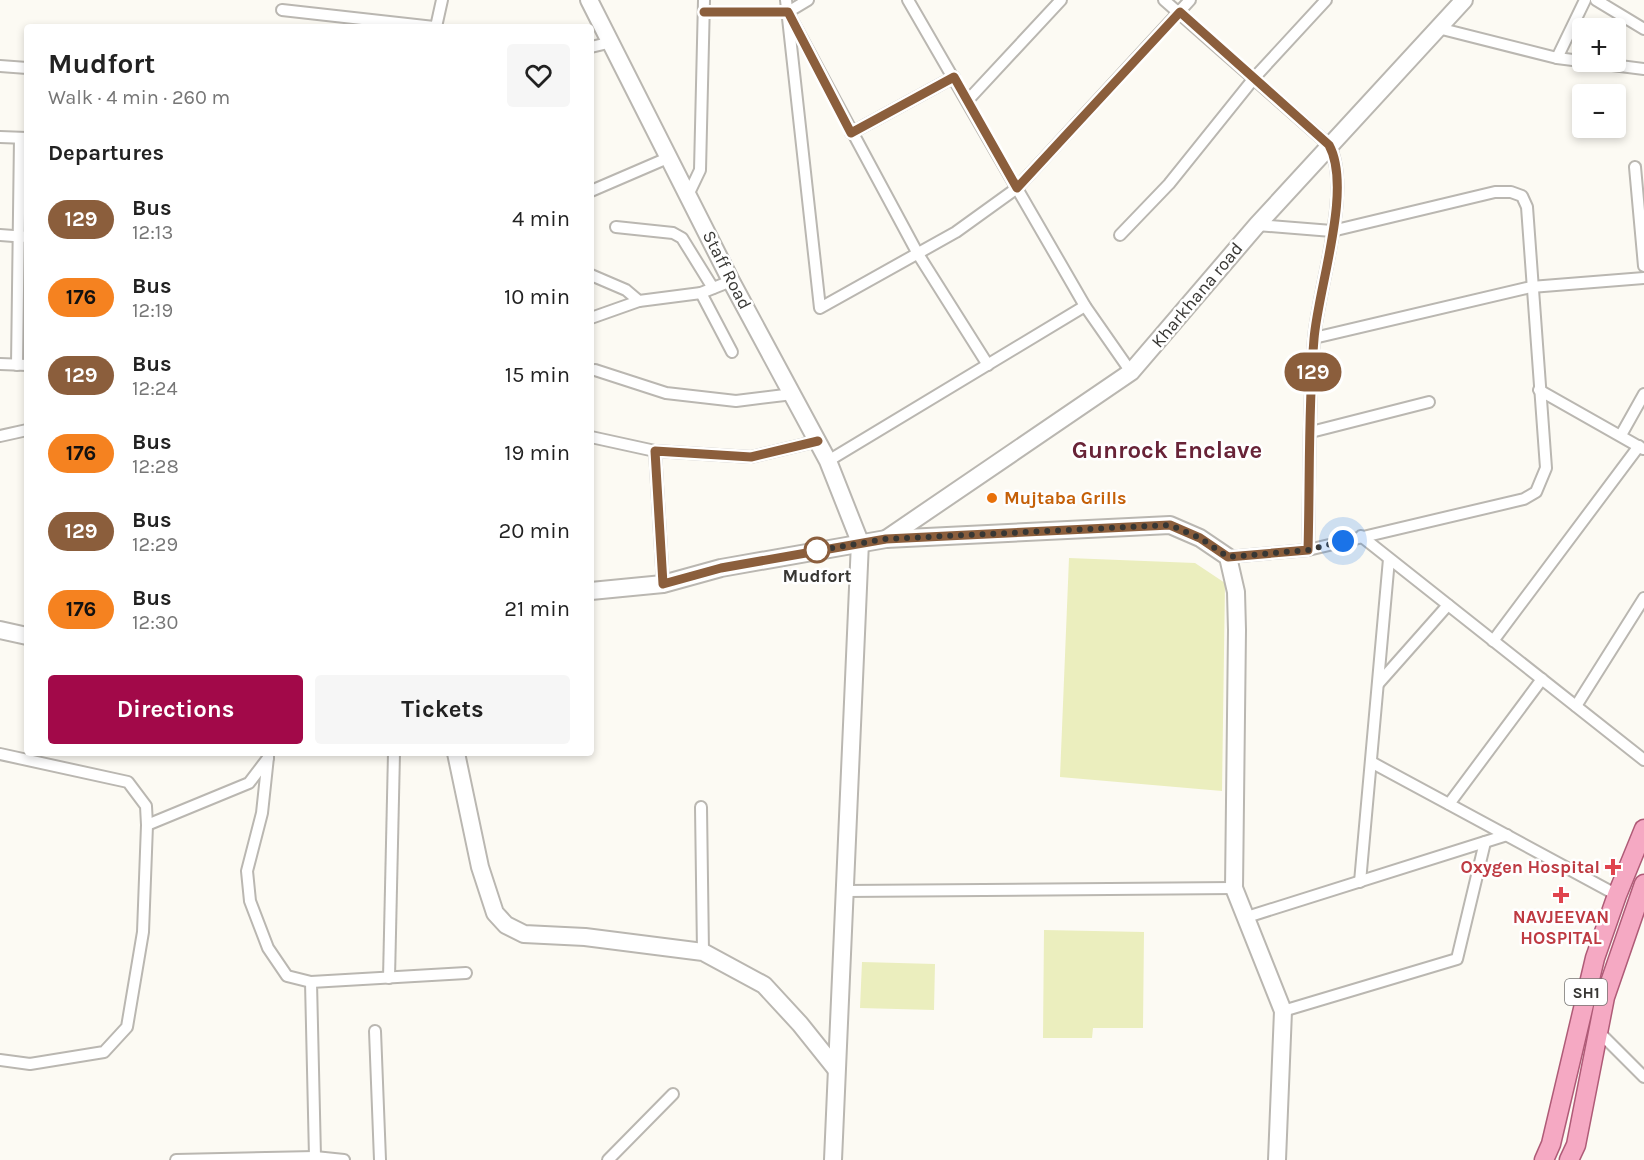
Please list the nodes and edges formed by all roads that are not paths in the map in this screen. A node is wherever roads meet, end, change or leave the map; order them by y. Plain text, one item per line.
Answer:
1 (442, 0) edge
2 (589, 0) edge
3 (704, 0) edge
4 (786, 0) edge
5 (808, 0) edge
6 (908, 0) edge
7 (1061, 0) edge
8 (1164, 0) edge
9 (1190, 0) edge
10 (1326, 0) edge
11 (1464, 0) edge
12 (1585, 0) edge
13 (1596, 0) edge
14 (282, 10) dead end
15 (704, 12) junction
16 (788, 12) junction
17 (1180, 12) junction
18 (408, 24) edge
19 (436, 24) edge
20 (1438, 28) junction
21 (1644, 29) edge
22 (612, 42) junction
23 (594, 46) edge
24 (1557, 58) junction
25 (0, 66) edge
26 (24, 68) edge
27 (1644, 69) edge
28 (954, 77) junction
29 (1255, 77) junction
30 (968, 100) junction
31 (851, 133) junction
32 (0, 136) edge
33 (23, 138) edge
34 (1329, 145) junction
35 (670, 157) junction
36 (1635, 167) dead end
37 (1017, 188) junction
38 (594, 189) edge
39 (689, 193) junction
40 (1257, 225) junction
41 (616, 227) dead end
42 (1332, 231) junction
43 (0, 235) edge
44 (23, 236) edge
45 (1120, 236) dead end
46 (918, 254) junction
47 (1644, 266) edge
48 (594, 276) edge
49 (1644, 278) edge
50 (731, 281) junction
51 (1531, 287) junction
52 (713, 288) junction
53 (701, 293) junction
54 (639, 301) junction
55 (1085, 306) junction
56 (594, 317) edge
57 (1314, 338) junction
58 (732, 352) dead end
59 (0, 364) edge
60 (988, 364) junction
61 (22, 365) edge
62 (595, 370) dead end
63 (1131, 372) junction
64 (1539, 390) junction
65 (793, 394) junction
66 (1644, 394) edge
67 (1429, 402) dead end
68 (24, 431) edge
69 (1311, 432) junction
70 (1621, 435) junction
71 (0, 436) edge
72 (594, 438) edge
73 (818, 441) junction
74 (1641, 448) edge
75 (655, 451) junction
76 (828, 461) junction
77 (1361, 537) junction
78 (886, 539) junction
79 (860, 542) junction
80 (1308, 550) junction
81 (1228, 557) junction
82 (1389, 559) junction
83 (663, 584) junction
84 (594, 591) edge
85 (1644, 598) edge
86 (1448, 605) junction
87 (0, 630) edge
88 (24, 635) edge
89 (1493, 641) junction
90 (1542, 679) junction
91 (1378, 684) junction
92 (1576, 706) junction
93 (0, 753) edge
94 (269, 756) edge
95 (270, 756) edge
96 (394, 756) edge
97 (457, 756) edge
98 (1644, 760) edge
99 (1371, 762) junction
100 (1449, 804) junction
101 (701, 807) dead end
102 (147, 825) junction
103 (1644, 829) edge
104 (1507, 836) junction
105 (1485, 843) junction
106 (1360, 882) junction
107 (1644, 884) edge
108 (1234, 888) junction
109 (845, 891) junction
110 (1617, 895) junction
111 (1247, 917) junction
112 (703, 952) junction
113 (466, 973) dead end
114 (389, 978) junction
115 (311, 982) junction
116 (1283, 1011) junction
117 (375, 1031) dead end
118 (1599, 1032) junction
119 (0, 1060) edge
120 (836, 1069) junction
121 (1644, 1077) edge
122 (673, 1094) dead end
123 (315, 1157) junction
124 (176, 1160) edge
125 (344, 1160) edge
126 (380, 1160) edge
127 (608, 1160) edge
128 (833, 1160) edge
129 (1277, 1160) edge
130 (1544, 1160) edge
131 (1569, 1160) edge

1 - 19 street
2 - 22 street, Staff Road
3 - 15 street
4 - 16 street
5 - 16 street
6 - 28 street
7 - 30 street
8 - 17 street
9 - 17 street
10 - 29 street
11 - 20 street, Kharkhana road
12 - 24 street
13 - 21 street
14 - 18 street
15 - 16 street
15 - 39 street
16 - 31 street
16 - 46 street
17 - 29 street
17 - 37 street
20 - 24 street
20 - 34 street, Kharkhana road
22 - 23 street
22 - 35 street, Staff Road
24 - 27 street
25 - 26 street
28 - 30 street
28 - 31 street
29 - 34 street
29 - 45 street
30 - 37 street
31 - 46 street
32 - 33 street
33 - 44 street
34 - 40 street, Kharkhana road
34 - 42 street
35 - 38 street
35 - 39 street, Staff Road
36 - 47 street
37 - 46 street
37 - 55 street
39 - 50 street, Staff Road
40 - 42 street
40 - 63 street, Kharkhana road
41 - 52 street
42 - 51 street
42 - 57 street
43 - 44 street
44 - 61 street
46 - 60 street
48 - 54 street
49 - 51 street
50 - 52 street
50 - 65 street, Staff Road
51 - 57 street
51 - 64 street
52 - 53 street
53 - 54 street
53 - 58 street
54 - 56 street
55 - 60 street
55 - 63 street
57 - 69 street
59 - 61 street
60 - 76 street
62 - 65 street
63 - 78 street, Kharkhana road
64 - 70 street
64 - 77 street
65 - 73 street, Staff Road
66 - 70 street
67 - 69 street
68 - 71 street
69 - 80 street
70 - 74 street
72 - 75 street
73 - 75 street
73 - 76 street, Staff Road
74 - 89 street
75 - 83 street
76 - 79 street, Staff Road
77 - 80 street
77 - 82 street
78 - 79 street
78 - 81 street
79 - 83 street
79 - 109 street
80 - 81 street
81 - 108 street
82 - 86 street
82 - 91 street
83 - 84 street
85 - 92 street
86 - 89 street
86 - 91 street
87 - 88 street
89 - 90 street
90 - 92 street
90 - 100 street
91 - 99 street
92 - 98 street
93 - 102 street
94 - 102 street
95 - 115 street
96 - 114 street
97 - 112 street
99 - 100 street
99 - 106 street
100 - 104 street
101 - 112 street
102 - 119 street
103 - 110 main road, SH1
104 - 105 street
104 - 110 street
105 - 106 street
105 - 116 street
106 - 111 street
107 - 118 main road, SH1
108 - 109 street
108 - 111 street
109 - 120 street
110 - 130 main road, SH1
111 - 116 street
112 - 120 street
113 - 114 street
114 - 115 street
115 - 123 street
116 - 129 street
117 - 126 street
118 - 121 street
118 - 131 main road, SH1
120 - 128 street
122 - 127 street
123 - 124 street
123 - 125 street

